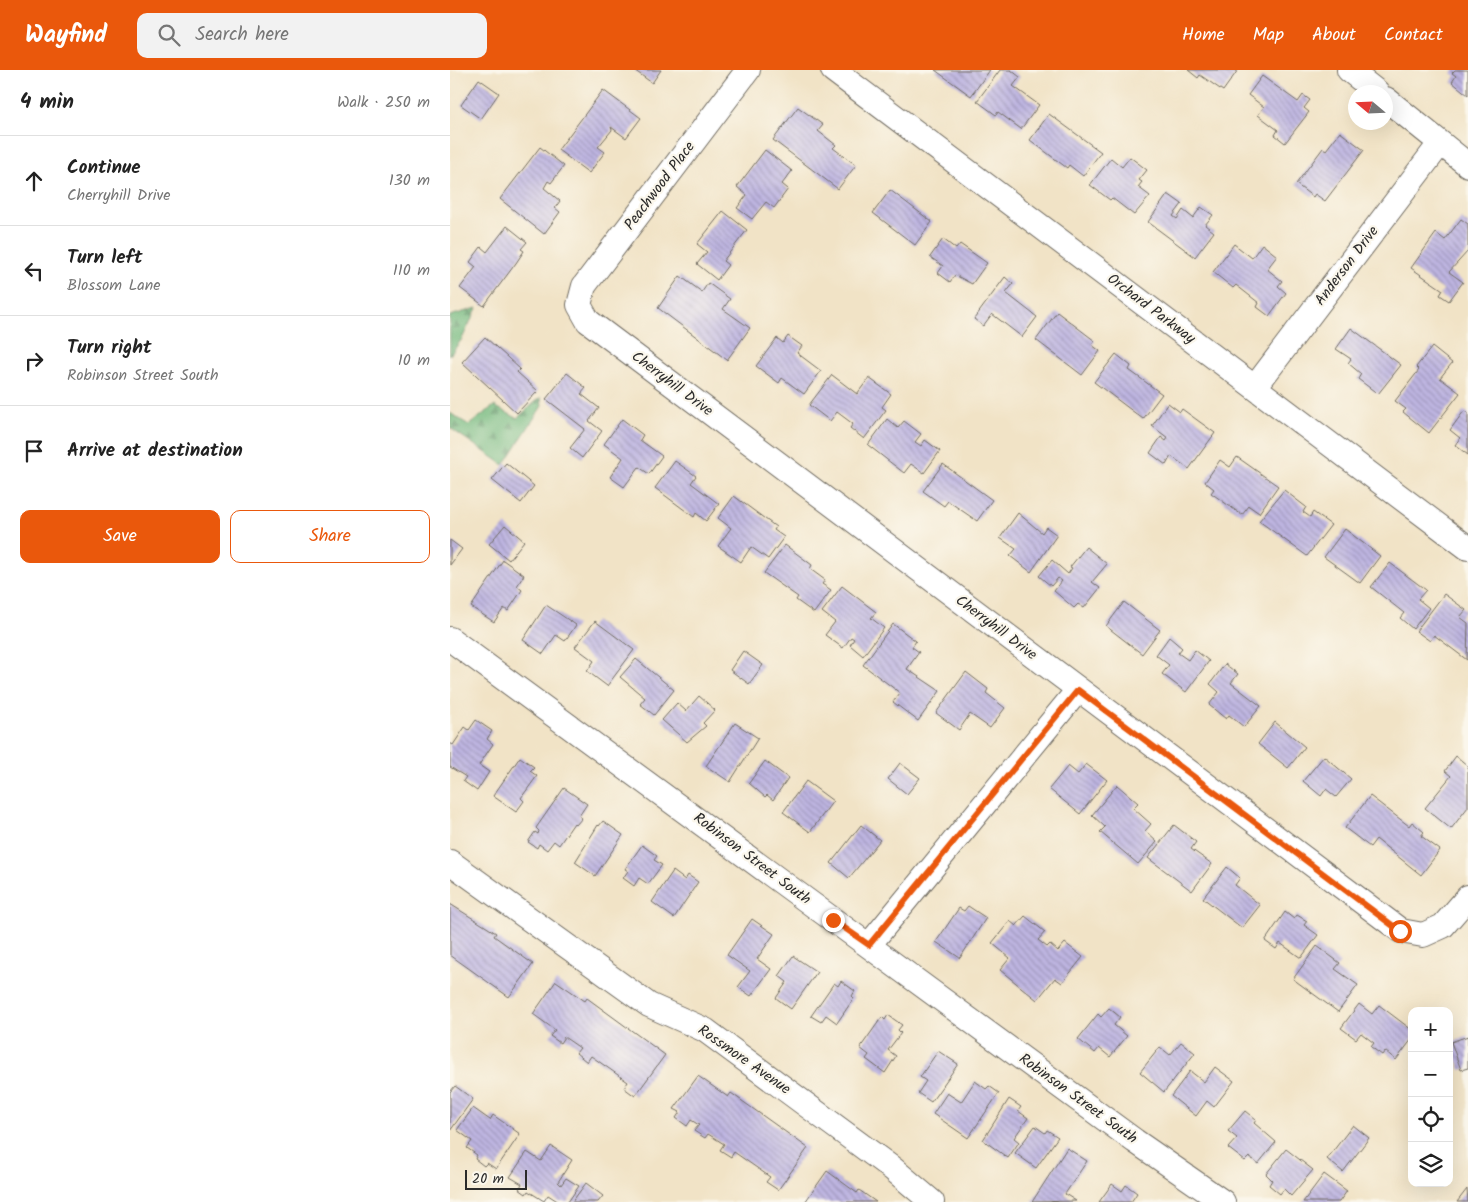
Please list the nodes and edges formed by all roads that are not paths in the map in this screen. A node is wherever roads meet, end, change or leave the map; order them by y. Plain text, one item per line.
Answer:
1 (748, 70) edge
2 (833, 70) edge
3 (1393, 105) edge
4 (1440, 144) junction
5 (1468, 165) edge
6 (579, 305) joint
7 (1255, 387) junction
8 (1468, 548) edge
9 (450, 639) edge
10 (1078, 690) junction
11 (450, 862) edge
12 (1468, 896) edge
13 (869, 945) junction
14 (932, 1202) edge
15 (1223, 1202) edge

1 - 6 street, Peachwood Place
2 - 7 street, Orchard Parkway
3 - 4 street
4 - 5 street
4 - 7 street, Anderson Drive
6 - 10 street, Cherryhill Drive
7 - 8 street, Orchard Parkway
9 - 13 street, Robinson Street South
10 - 12 street, Cherryhill Drive
10 - 13 street
11 - 14 street, Rossmore Avenue
13 - 15 street, Robinson Street South

